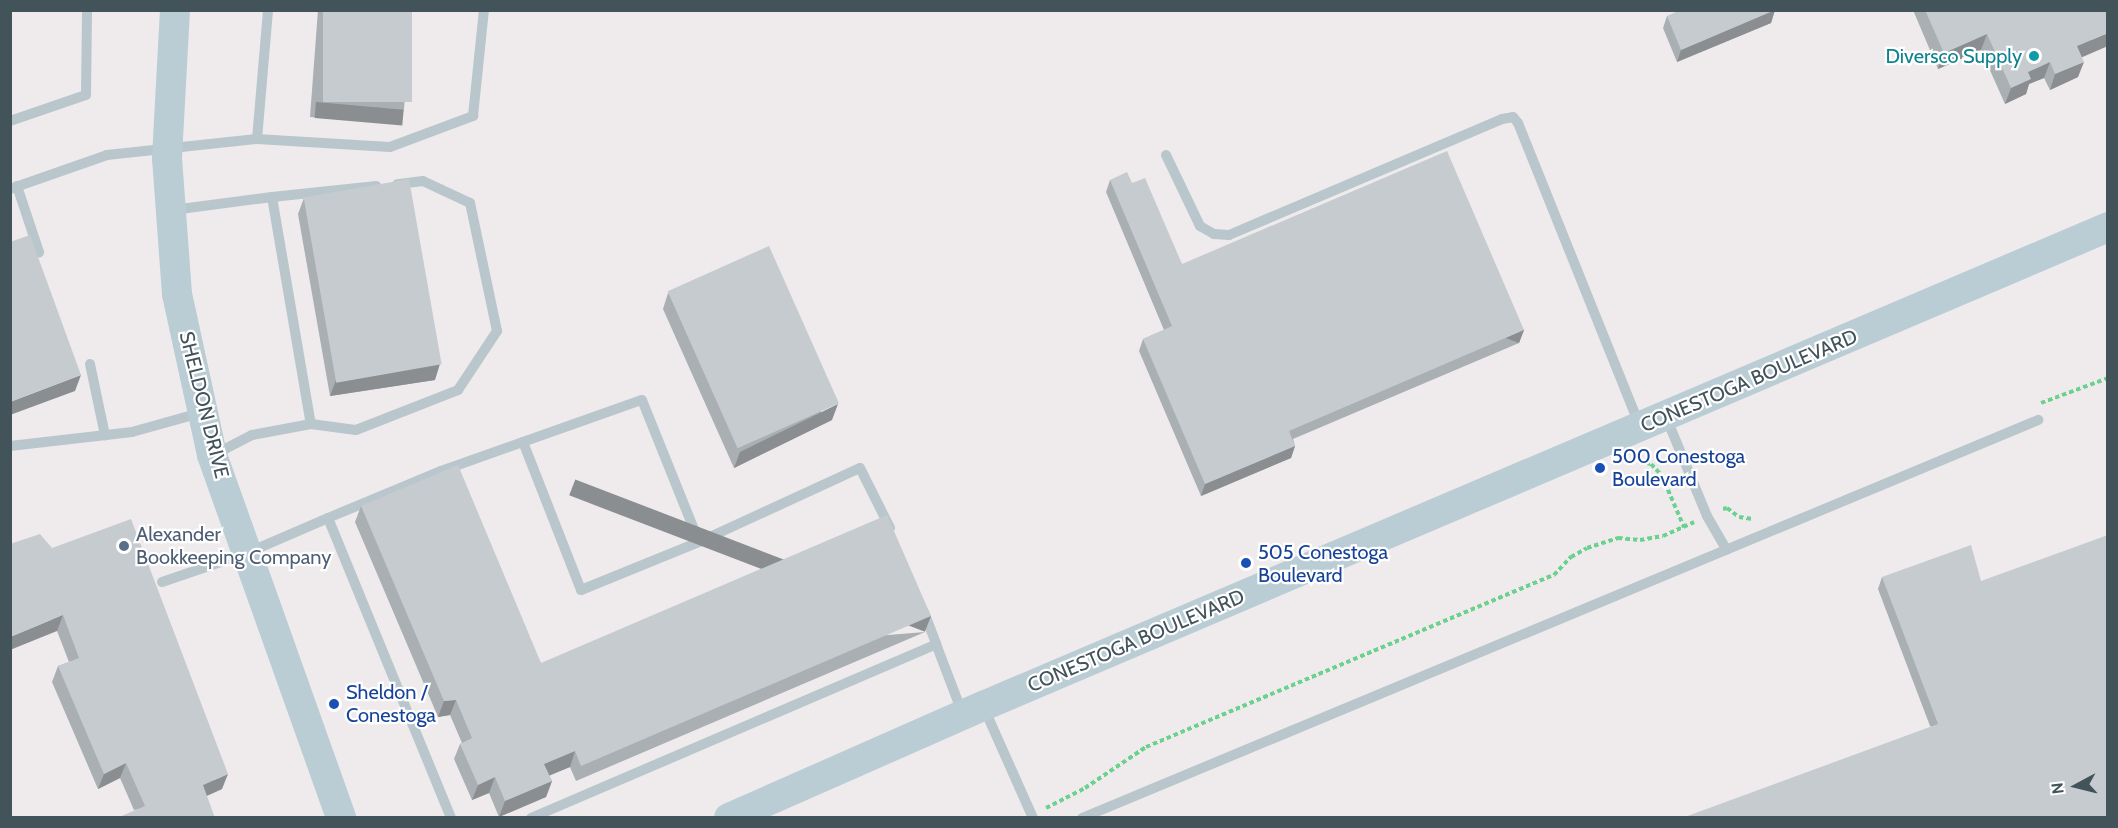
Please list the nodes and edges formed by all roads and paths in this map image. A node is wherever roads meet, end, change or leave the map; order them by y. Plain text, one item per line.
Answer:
1 (87, 10) edge
2 (175, 10) edge
3 (268, 10) edge
4 (484, 10) edge
5 (10, 121) edge
6 (257, 139) junction
7 (168, 150) junction
8 (1166, 155) dead end
9 (14, 188) edge
10 (272, 197) junction
11 (171, 210) junction
12 (2108, 227) edge
13 (39, 252) edge
14 (90, 364) dead end
15 (2108, 378) edge
16 (2033, 406) dead end
17 (203, 412) junction
18 (2038, 420) dead end
19 (1653, 422) junction
20 (310, 424) junction
21 (105, 435) junction
22 (523, 442) junction
23 (10, 446) edge
24 (212, 455) junction
25 (1624, 463) dead end
26 (1707, 516) junction
27 (328, 518) junction
28 (1756, 520) dead end
29 (1684, 526) junction
30 (892, 533) edge
31 (699, 542) junction
32 (1727, 550) junction
33 (247, 553) junction
34 (162, 582) dead end
35 (919, 602) edge
36 (936, 644) junction
37 (973, 710) junction
38 (1032, 816) edge
39 (341, 818) edge
40 (451, 818) edge
41 (531, 818) edge
42 (729, 818) edge
43 (1082, 818) edge

1 - 5 lane
2 - 7 street, SHELDON DRIVE
3 - 6 lane
4 - 6 lane
6 - 7 lane
7 - 9 lane
7 - 11 street, SHELDON DRIVE
8 - 19 lane
9 - 13 lane
10 - 11 lane
10 - 20 lane
10 - 20 lane
11 - 17 street, SHELDON DRIVE
12 - 19 street, CONESTOGA BOULEVARD
14 - 21 lane
15 - 16 path
17 - 21 lane
17 - 24 street, SHELDON DRIVE
18 - 32 lane
19 - 26 lane
19 - 37 street, CONESTOGA BOULEVARD
20 - 24 lane
21 - 23 lane
22 - 27 lane
22 - 31 lane
22 - 31 lane
24 - 33 street, SHELDON DRIVE
25 - 29 path
26 - 28 path
26 - 29 path
26 - 32 lane
27 - 33 lane
27 - 40 lane
29 - 38 path
30 - 31 lane
32 - 43 lane
33 - 34 lane
33 - 39 street, SHELDON DRIVE
35 - 36 lane
36 - 37 lane
36 - 41 lane
37 - 38 lane
37 - 42 street, CONESTOGA BOULEVARD

